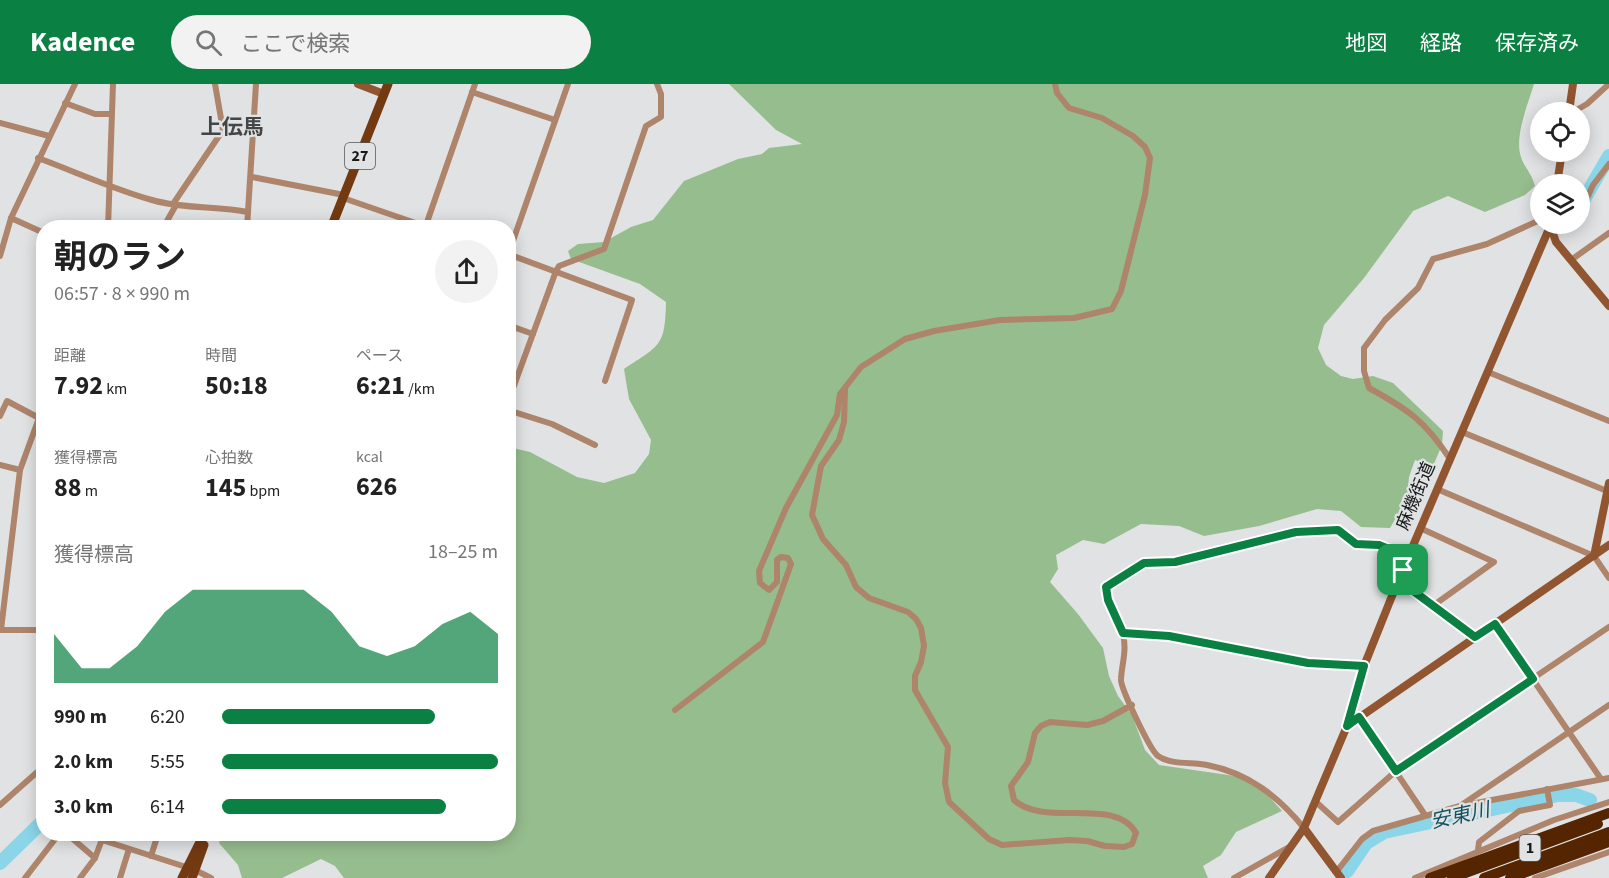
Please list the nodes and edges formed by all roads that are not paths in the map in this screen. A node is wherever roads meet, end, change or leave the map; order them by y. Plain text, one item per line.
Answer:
1 (75, 84) edge
2 (113, 84) edge
3 (215, 84) edge
4 (256, 84) edge
5 (358, 84) edge
6 (388, 84) edge
7 (474, 84) edge
8 (568, 84) edge
9 (657, 84) edge
10 (1055, 84) edge
11 (1573, 84) edge
12 (1609, 84) edge
13 (472, 92) junction
14 (384, 94) junction
15 (1572, 102) edge
16 (1589, 102) edge
17 (65, 103) junction
18 (111, 114) junction
19 (555, 120) junction
20 (0, 123) edge
21 (48, 136) junction
22 (38, 158) junction
23 (1609, 164) edge
24 (252, 177) junction
25 (110, 184) junction
26 (1590, 191) edge
27 (344, 197) junction
28 (175, 205) junction
29 (248, 212) junction
30 (11, 218) junction
31 (108, 220) edge
32 (167, 220) edge
33 (248, 220) edge
34 (335, 220) edge
35 (406, 220) edge
36 (430, 220) edge
37 (1530, 225) edge
38 (36, 229) edge
39 (516, 231) edge
40 (1609, 233) edge
41 (1547, 234) edge
42 (1554, 234) edge
43 (0, 256) edge
44 (516, 257) edge
45 (1571, 260) junction
46 (556, 271) junction
47 (1609, 306) edge
48 (516, 329) edge
49 (532, 334) junction
50 (1488, 372) junction
51 (516, 379) edge
52 (605, 381) dead end
53 (845, 389) junction
54 (516, 413) edge
55 (36, 414) edge
56 (0, 416) edge
57 (1609, 421) edge
58 (36, 429) edge
59 (1462, 432) junction
60 (595, 445) dead end
61 (1450, 459) junction
62 (0, 465) edge
63 (20, 470) junction
64 (1608, 487) edge
65 (1437, 489) junction
66 (1420, 528) junction
67 (1609, 545) edge
68 (1594, 556) junction
69 (1401, 573) junction
70 (1609, 578) edge
71 (1434, 605) junction
72 (1495, 624) junction
73 (1609, 627) edge
74 (1, 630) edge
75 (36, 630) edge
76 (1123, 633) junction
77 (1475, 637) junction
78 (1364, 666) junction
79 (1533, 679) junction
80 (1132, 705) junction
81 (1609, 705) edge
82 (675, 710) dead end
83 (1359, 717) junction
84 (1347, 726) junction
85 (1569, 732) junction
86 (1396, 771) junction
87 (36, 773) edge
88 (1605, 778) edge
89 (1547, 789) junction
90 (1315, 801) junction
91 (1609, 802) edge
92 (0, 805) edge
93 (1460, 806) junction
94 (1609, 813) edge
95 (1425, 815) junction
96 (1609, 820) edge
97 (1304, 828) junction
98 (1609, 833) edge
99 (54, 841) edge
100 (75, 841) edge
101 (101, 841) edge
102 (112, 841) edge
103 (156, 841) edge
104 (203, 841) edge
105 (1609, 842) edge
106 (1291, 846) junction
107 (129, 849) junction
108 (1478, 850) junction
109 (1609, 852) edge
110 (151, 856) junction
111 (94, 858) junction
112 (191, 872) edge
113 (1338, 875) edge
114 (1547, 876) edge
115 (25, 878) edge
116 (80, 878) edge
117 (120, 878) edge
118 (182, 878) edge
119 (211, 878) edge
120 (1234, 878) edge
121 (1269, 878) edge
122 (1415, 878) edge
123 (1430, 878) edge
124 (1454, 878) edge
125 (1484, 878) edge
126 (1489, 878) edge
127 (1510, 878) edge
128 (1535, 878) edge

1 - 17 street
2 - 18 street
3 - 28 street
4 - 24 street
5 - 14 street
6 - 14 main road, 27
7 - 13 street
8 - 19 street
9 - 46 street
10 - 53 street
11 - 15 street
12 - 16 street
13 - 19 street
13 - 36 street
14 - 27 main road, 27
17 - 18 street
17 - 21 street
18 - 25 street
19 - 39 street
20 - 21 street
21 - 22 street
22 - 25 street
22 - 30 street
23 - 26 street
24 - 27 street
24 - 29 street
25 - 28 street
25 - 31 street
27 - 34 main road, 27
27 - 35 street
28 - 29 street
28 - 32 street
29 - 33 street
30 - 38 street
30 - 43 street
37 - 61 street
40 - 45 street
41 - 50 street, 麻機街道
42 - 45 street
44 - 46 street
45 - 47 street
46 - 49 street
46 - 52 street
48 - 49 street
49 - 51 street
50 - 57 street
50 - 59 street, 麻機街道
53 - 80 street
53 - 82 street
54 - 60 street
55 - 56 street
58 - 63 street
59 - 61 street, 麻機街道
59 - 64 street
61 - 65 street, 麻機街道
62 - 63 street
63 - 74 street
64 - 68 street
65 - 66 street, 麻機街道
65 - 68 street
66 - 69 street, 麻機街道
66 - 71 street
67 - 68 street
68 - 70 street
68 - 72 street
69 - 71 street
69 - 76 street
69 - 78 street, 麻機街道
71 - 77 street
72 - 77 street
72 - 79 street
73 - 79 street
74 - 75 street
76 - 78 street
76 - 80 street
77 - 83 street
78 - 84 street, 麻機街道
79 - 85 street
79 - 86 street
80 - 97 street
81 - 85 street
83 - 84 street
83 - 86 street
84 - 90 street, 麻機街道
85 - 88 street
85 - 93 street
86 - 90 street
86 - 95 street
87 - 92 street
88 - 89 street
89 - 93 street
89 - 108 street
90 - 97 street, 麻機街道
91 - 108 street
93 - 95 street
94 - 123 highway, 1
95 - 113 street
96 - 124 highway, 1
97 - 106 street, 麻機街道
97 - 113 street
98 - 125 highway, 1
98 - 126 highway, 1
99 - 115 street
100 - 111 street
101 - 111 street
102 - 107 street
103 - 110 street
104 - 112 main road
105 - 127 highway, 1
106 - 120 street
106 - 121 street, 麻機街道
107 - 110 street
107 - 117 street
108 - 122 street
109 - 114 street
110 - 112 street
111 - 116 street
112 - 118 main road
112 - 119 street
114 - 128 street

